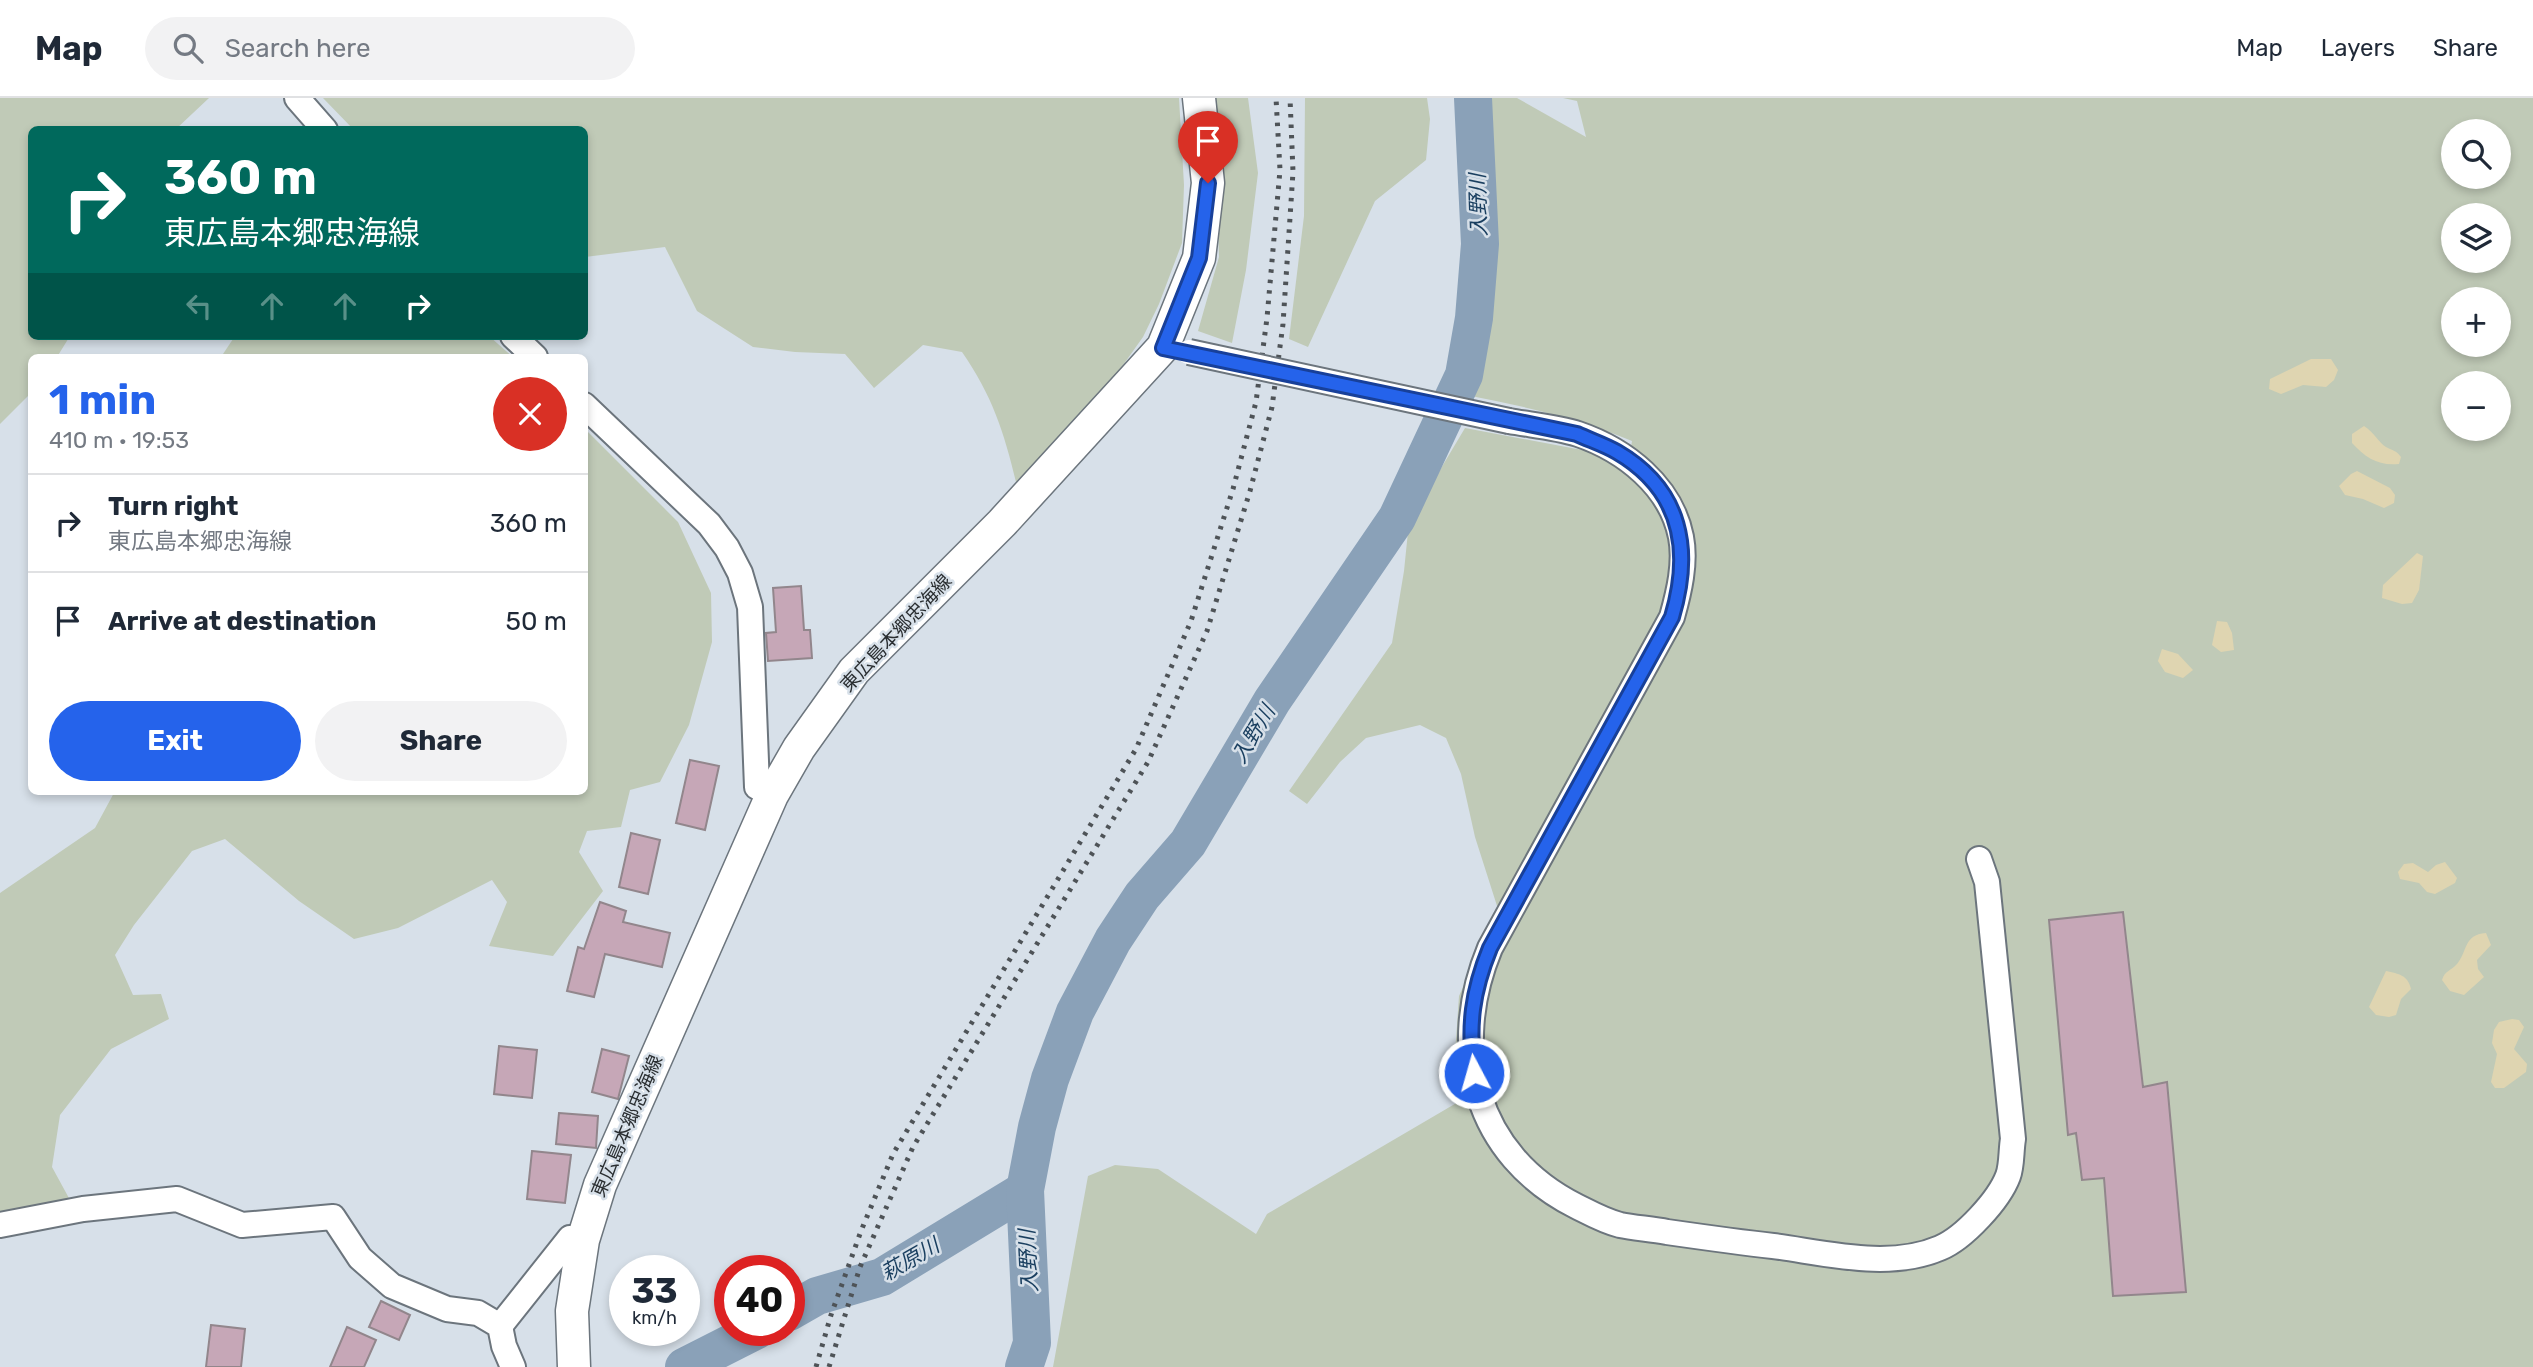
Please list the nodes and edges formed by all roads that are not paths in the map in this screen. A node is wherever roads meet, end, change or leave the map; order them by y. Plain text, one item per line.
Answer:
1 (297, 98) edge
2 (1199, 98) edge
3 (322, 126) edge
4 (517, 340) edge
5 (1176, 350) junction
6 (532, 354) edge
7 (588, 409) edge
8 (772, 795) junction
9 (1979, 859) dead end
10 (0, 1225) edge
11 (583, 1240) junction
12 (500, 1326) junction
13 (513, 1367) edge
14 (574, 1367) edge

1 - 3 street
2 - 5 main road, 東広島本郷忠海線
4 - 6 street
5 - 8 main road, 東広島本郷忠海線
5 - 9 street, bridge
7 - 8 street
8 - 11 main road, 東広島本郷忠海線
10 - 12 street
11 - 12 street
11 - 14 main road, 東広島本郷忠海線
12 - 13 street

